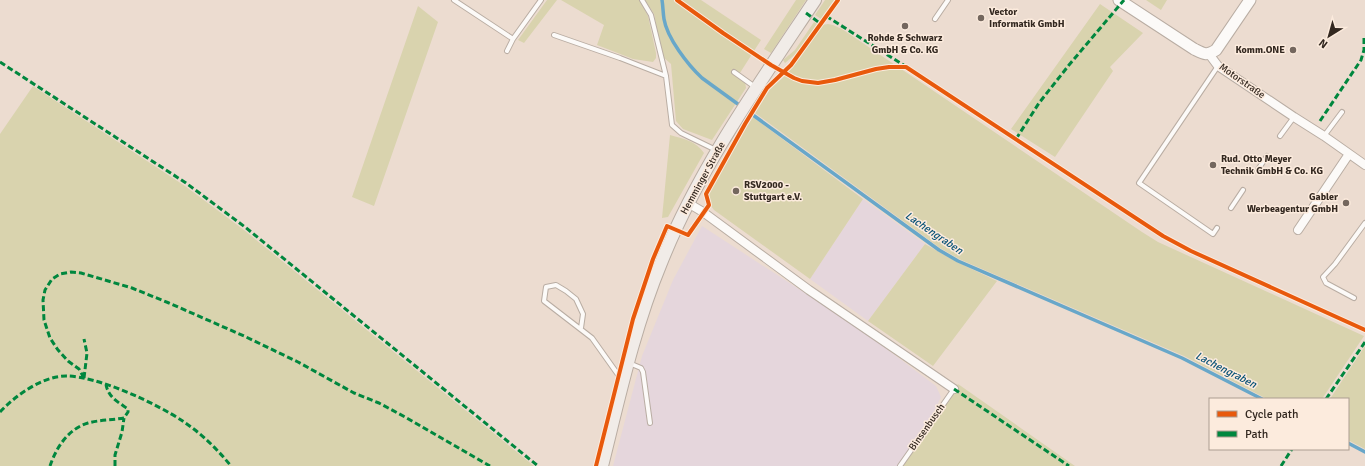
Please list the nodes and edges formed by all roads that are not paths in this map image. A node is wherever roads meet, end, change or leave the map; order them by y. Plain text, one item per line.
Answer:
1 (454, 0) edge
2 (541, 0) edge
3 (642, 0) edge
4 (815, 0) edge
5 (948, 0) edge
6 (1119, 0) edge
7 (1250, 0) edge
8 (935, 19) dead end
9 (554, 34) dead end
10 (513, 39) junction
11 (507, 51) dead end
12 (1209, 54) junction
13 (1218, 66) junction
14 (734, 72) dead end
15 (666, 76) junction
16 (754, 92) junction
17 (1342, 112) dead end
18 (1294, 117) junction
19 (1280, 136) dead end
20 (1324, 136) junction
21 (718, 151) junction
22 (1349, 154) junction
23 (1267, 156) dead end
24 (1365, 165) edge
25 (1257, 171) dead end
26 (1243, 190) dead end
27 (688, 203) junction
28 (1231, 208) dead end
29 (1365, 223) edge
30 (1217, 228) dead end
31 (1298, 230) dead end
32 (1354, 298) dead end
33 (581, 328) junction
34 (629, 362) junction
35 (624, 378) junction
36 (954, 389) joint
37 (650, 423) dead end
38 (602, 466) edge
39 (900, 466) edge

1 - 10 lane
2 - 10 lane
3 - 15 lane
4 - 16 main road, Hemminger Straße
5 - 8 lane
6 - 12 street
7 - 12 street
9 - 15 lane
10 - 11 lane
12 - 13 street, Motorstraße
13 - 18 street, Motorstraße
13 - 30 lane
14 - 16 lane
15 - 21 lane
16 - 21 main road, Hemminger Straße
17 - 20 lane
18 - 19 lane
18 - 20 street, Motorstraße
20 - 22 street, Motorstraße
21 - 27 main road, Hemminger Straße
22 - 24 street, Motorstraße
22 - 31 street
23 - 25 lane
26 - 28 lane
27 - 34 main road, Hemminger Straße
27 - 36 street
29 - 32 lane
33 - 33 lane
33 - 35 lane
34 - 35 main road, Hemminger Straße
34 - 37 lane
35 - 38 main road, Hemminger Straße
36 - 39 lane, Binsenbusch

